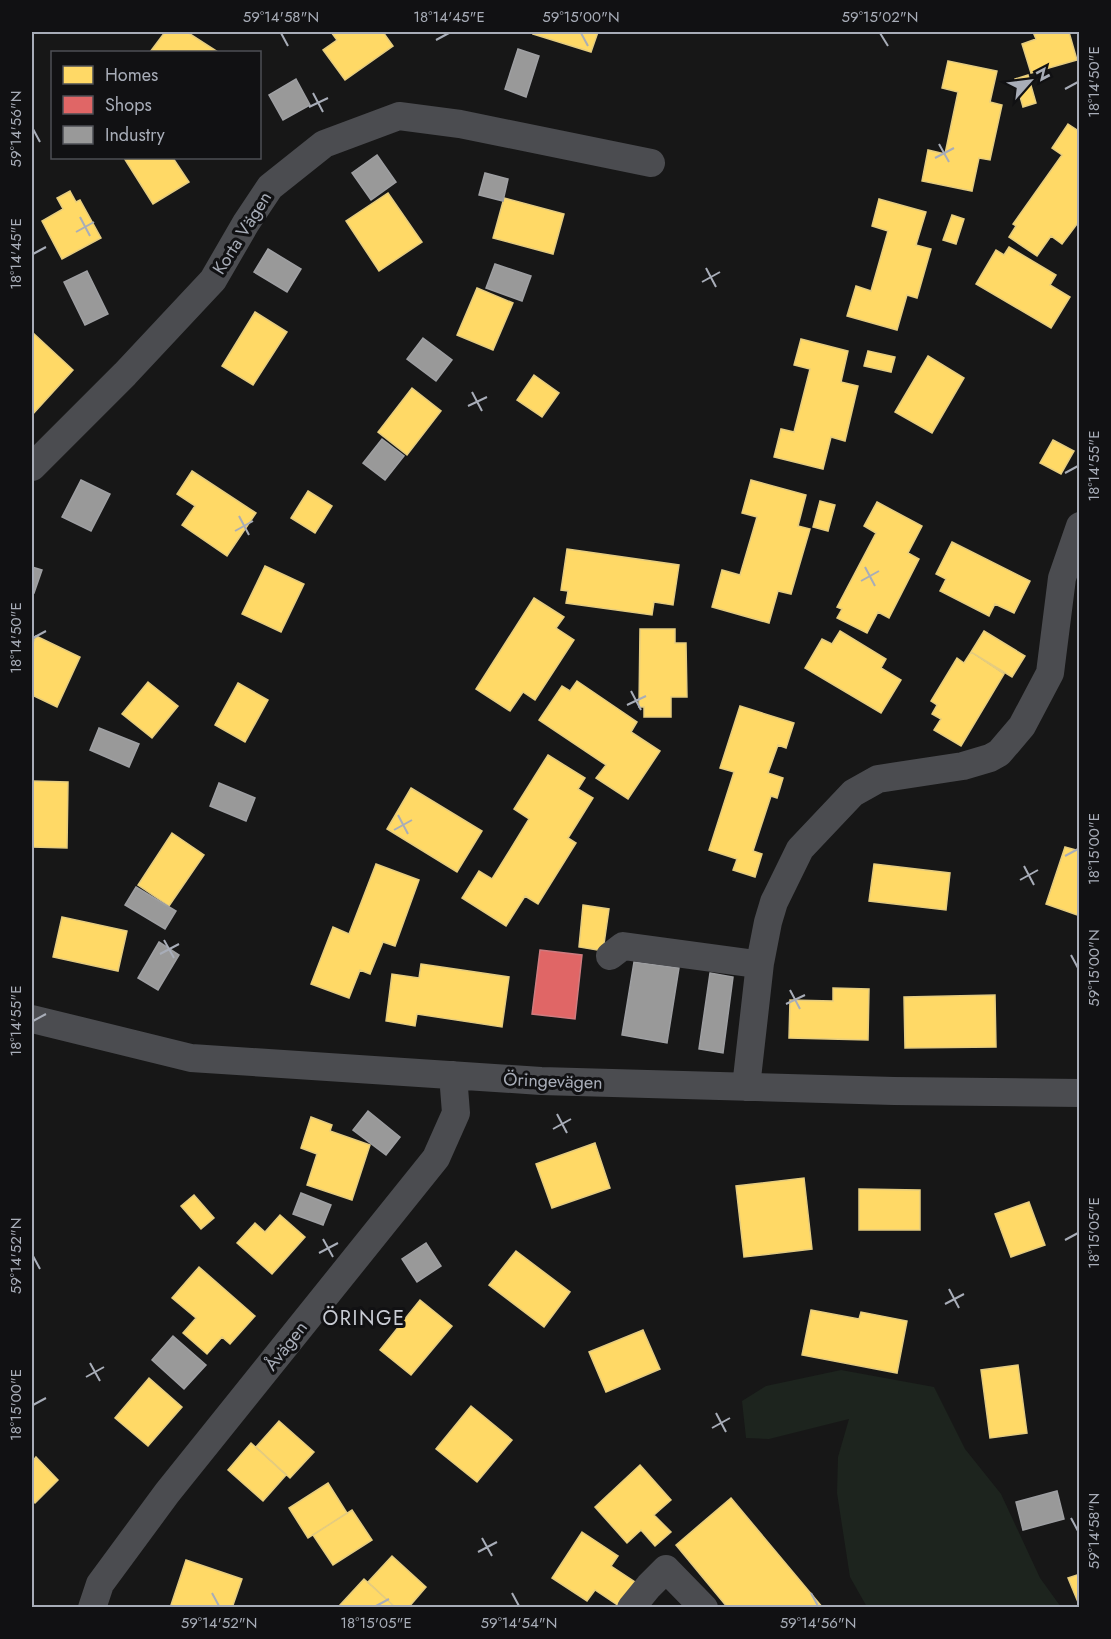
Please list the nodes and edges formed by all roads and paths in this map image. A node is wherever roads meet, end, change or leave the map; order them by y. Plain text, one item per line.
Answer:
1 (651, 163) dead end
2 (32, 467) edge
3 (1080, 526) edge
4 (610, 956) dead end
5 (760, 963) junction
6 (32, 1019) edge
7 (453, 1076) junction
8 (746, 1087) junction
9 (1080, 1093) edge
10 (92, 1608) edge
11 (632, 1608) edge
12 (704, 1608) edge

1 - 2 street, Korta Vägen
3 - 5 street
4 - 5 street
5 - 8 street
6 - 7 street, Öringevägen
7 - 8 street, Öringevägen
7 - 10 street, Åvägen
8 - 9 street, Öringevägen
11 - 12 street

